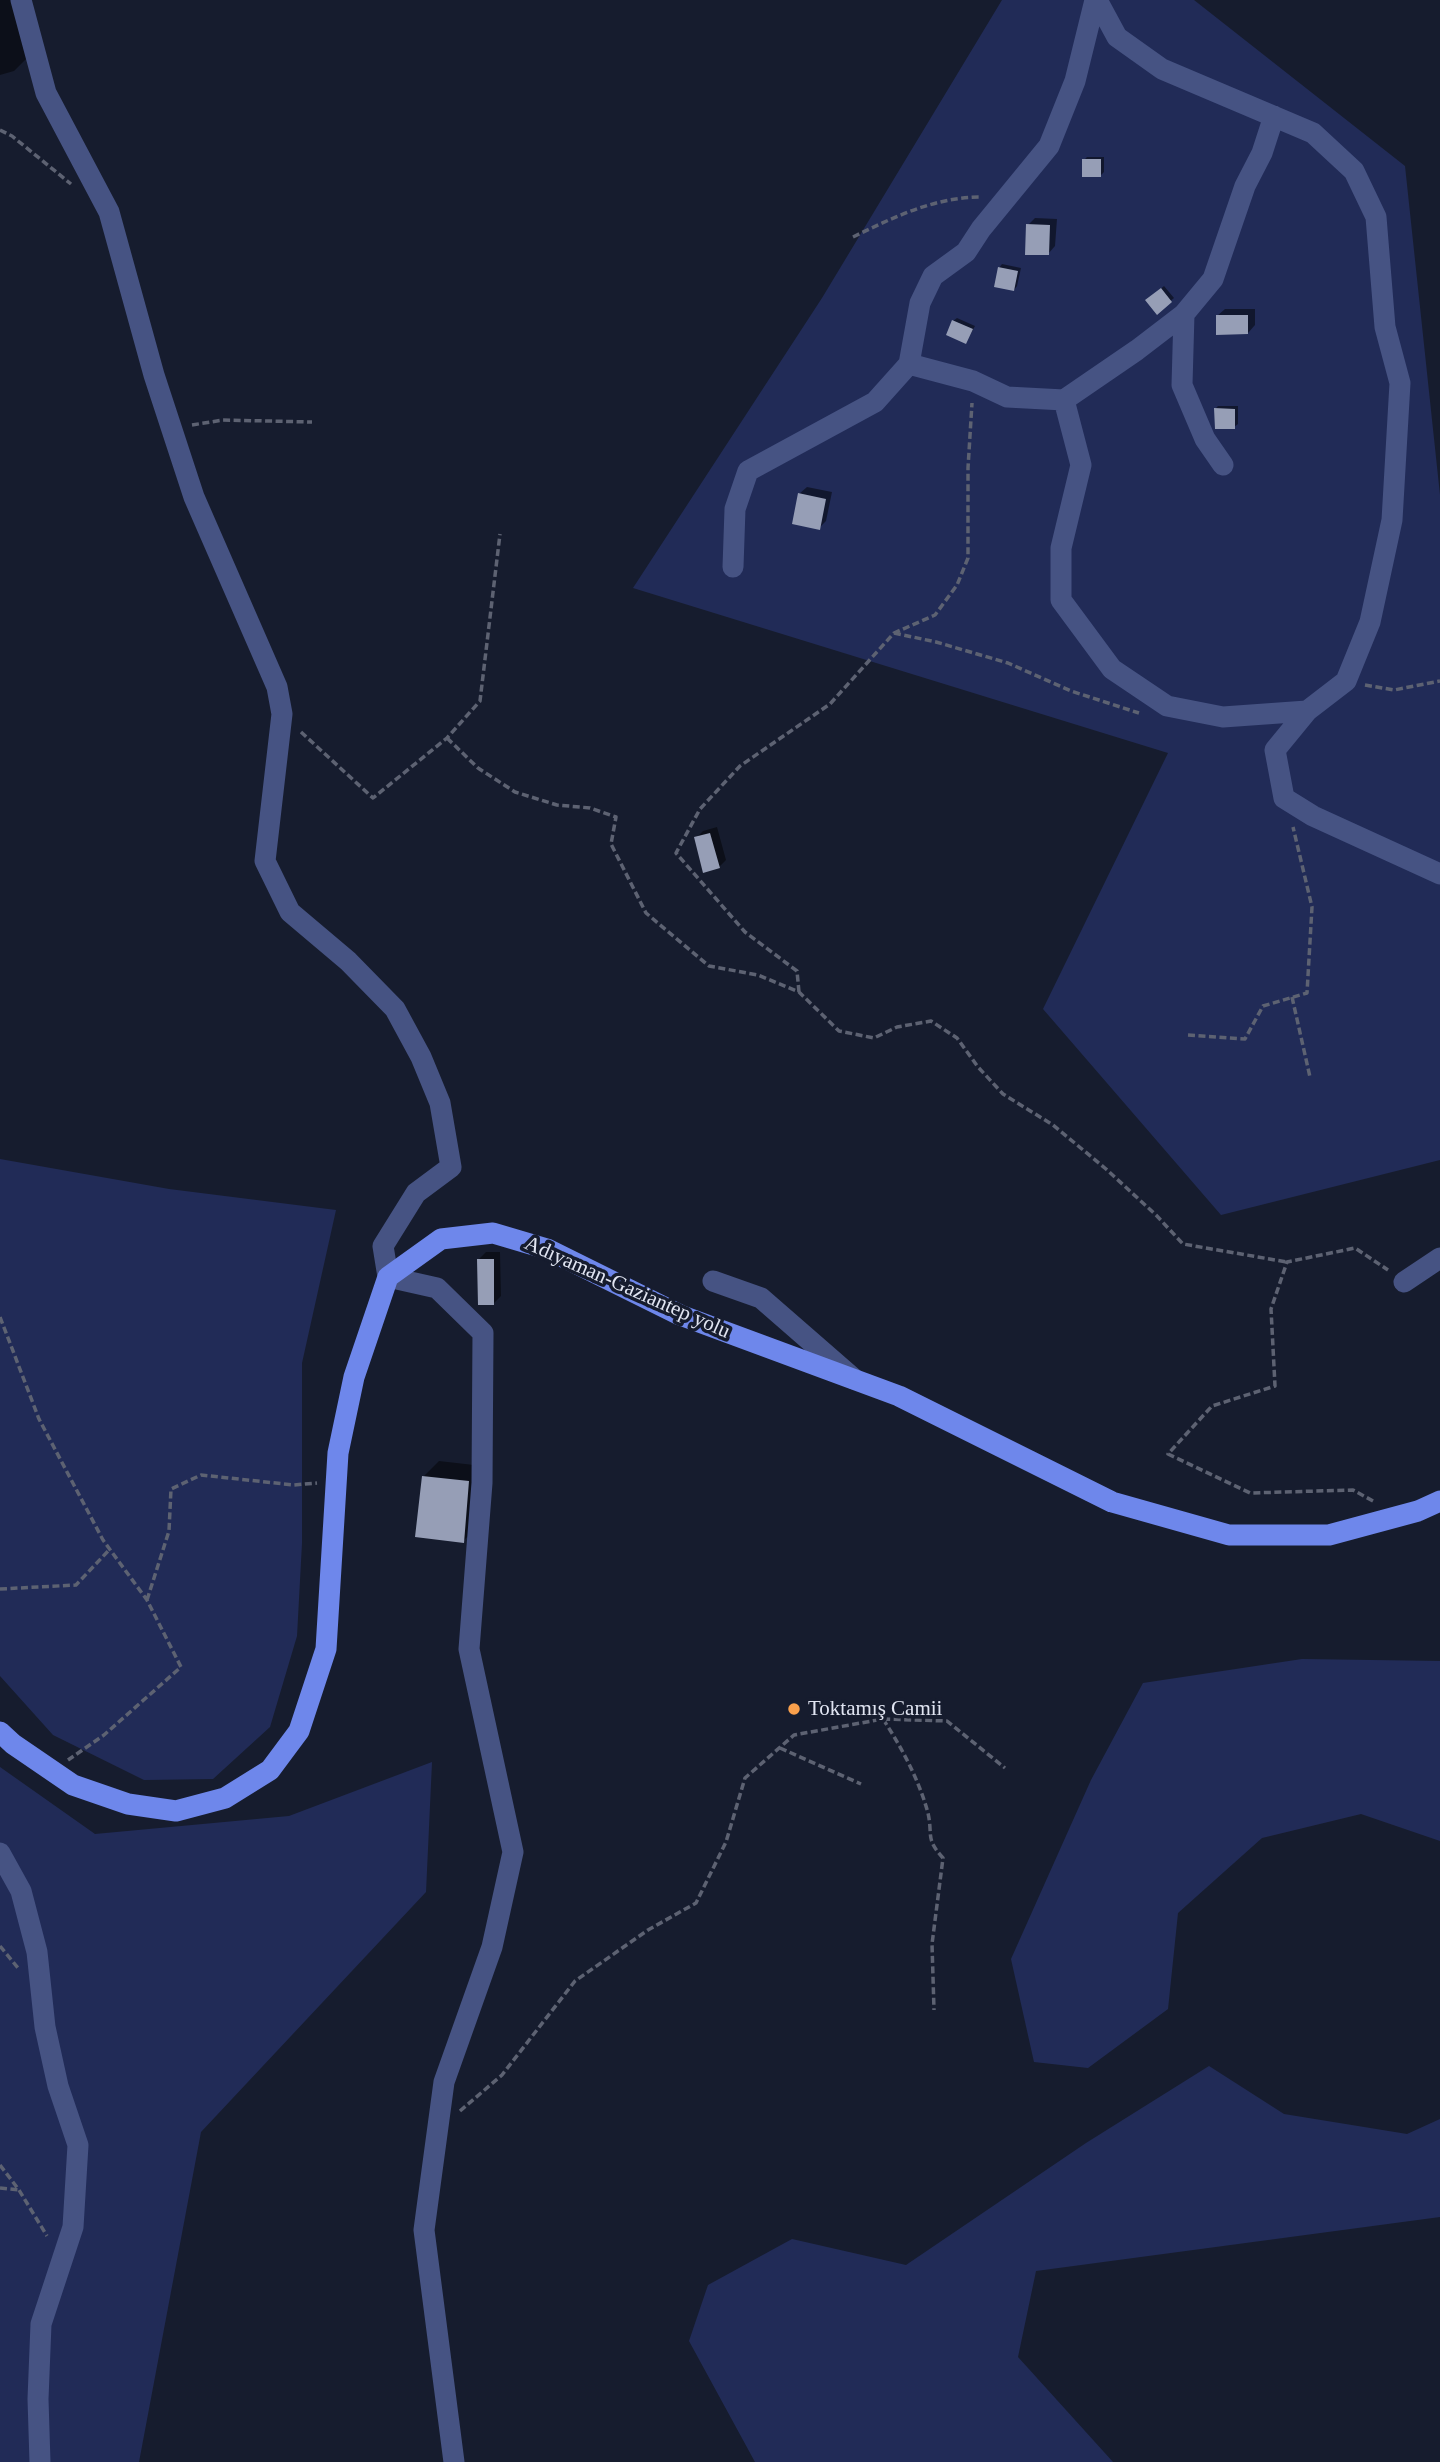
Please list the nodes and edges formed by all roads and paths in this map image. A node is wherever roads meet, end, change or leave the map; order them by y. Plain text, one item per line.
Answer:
1 (21, 0) edge
2 (1096, 0) edge
3 (1273, 116) junction
4 (0, 130) edge
5 (79, 190) dead end
6 (1008, 197) junction
7 (853, 237) dead end
8 (1184, 314) junction
9 (909, 363) junction
10 (972, 381) junction
11 (1064, 400) junction
12 (312, 422) dead end
13 (172, 429) junction
14 (1223, 465) dead end
15 (500, 534) dead end
16 (733, 567) dead end
17 (894, 634) junction
18 (1346, 681) junction
19 (1440, 681) edge
20 (1167, 706) junction
21 (1307, 711) junction
22 (282, 714) junction
23 (447, 738) junction
24 (1284, 798) junction
25 (1440, 874) edge
26 (799, 992) junction
27 (1293, 997) junction
28 (1188, 1035) dead end
29 (1310, 1077) dead end
30 (1440, 1258) edge
31 (1287, 1262) junction
32 (388, 1277) junction
33 (713, 1282) dead end
34 (1404, 1282) joint
35 (0, 1317) edge
36 (856, 1380) junction
37 (337, 1481) junction
38 (1440, 1502) edge
39 (1399, 1516) junction
40 (110, 1549) junction
41 (0, 1589) edge
42 (147, 1600) junction
43 (883, 1719) junction
44 (0, 1732) edge
45 (779, 1748) junction
46 (1005, 1768) dead end
47 (52, 1771) junction
48 (861, 1784) dead end
49 (0, 1853) edge
50 (934, 2010) dead end
51 (438, 2130) junction
52 (0, 2165) edge
53 (0, 2188) edge
54 (19, 2190) junction
55 (49, 2246) dead end
56 (40, 2462) edge
57 (454, 2462) edge

1 - 13 street
2 - 3 street
2 - 6 street
3 - 8 street
3 - 18 street
4 - 5 path
6 - 7 path
6 - 9 street
8 - 11 street
8 - 14 street
9 - 10 street
9 - 16 street
10 - 11 street
10 - 17 path
11 - 20 street
12 - 13 path
13 - 22 street
15 - 23 path
17 - 20 path
17 - 26 path
18 - 19 path
18 - 21 street
20 - 21 street
21 - 24 street
22 - 23 path
22 - 32 street
23 - 26 path
24 - 25 street
24 - 27 path
26 - 31 path
27 - 28 path
27 - 29 path
30 - 34 street
31 - 34 path
31 - 39 path
32 - 36 main road, Adıyaman-Gaziantep yolu
32 - 37 main road
32 - 51 street
33 - 36 street
35 - 40 path
36 - 39 main road, Adıyaman-Gaziantep yolu
37 - 42 path
37 - 47 main road
38 - 39 main road, Adıyaman-Gaziantep yolu
40 - 41 path
40 - 42 path
42 - 47 path
43 - 45 path
43 - 46 path
43 - 50 path
44 - 47 main road
45 - 48 path
45 - 51 path
49 - 56 street
51 - 57 street
52 - 54 path
53 - 54 path
54 - 55 path

